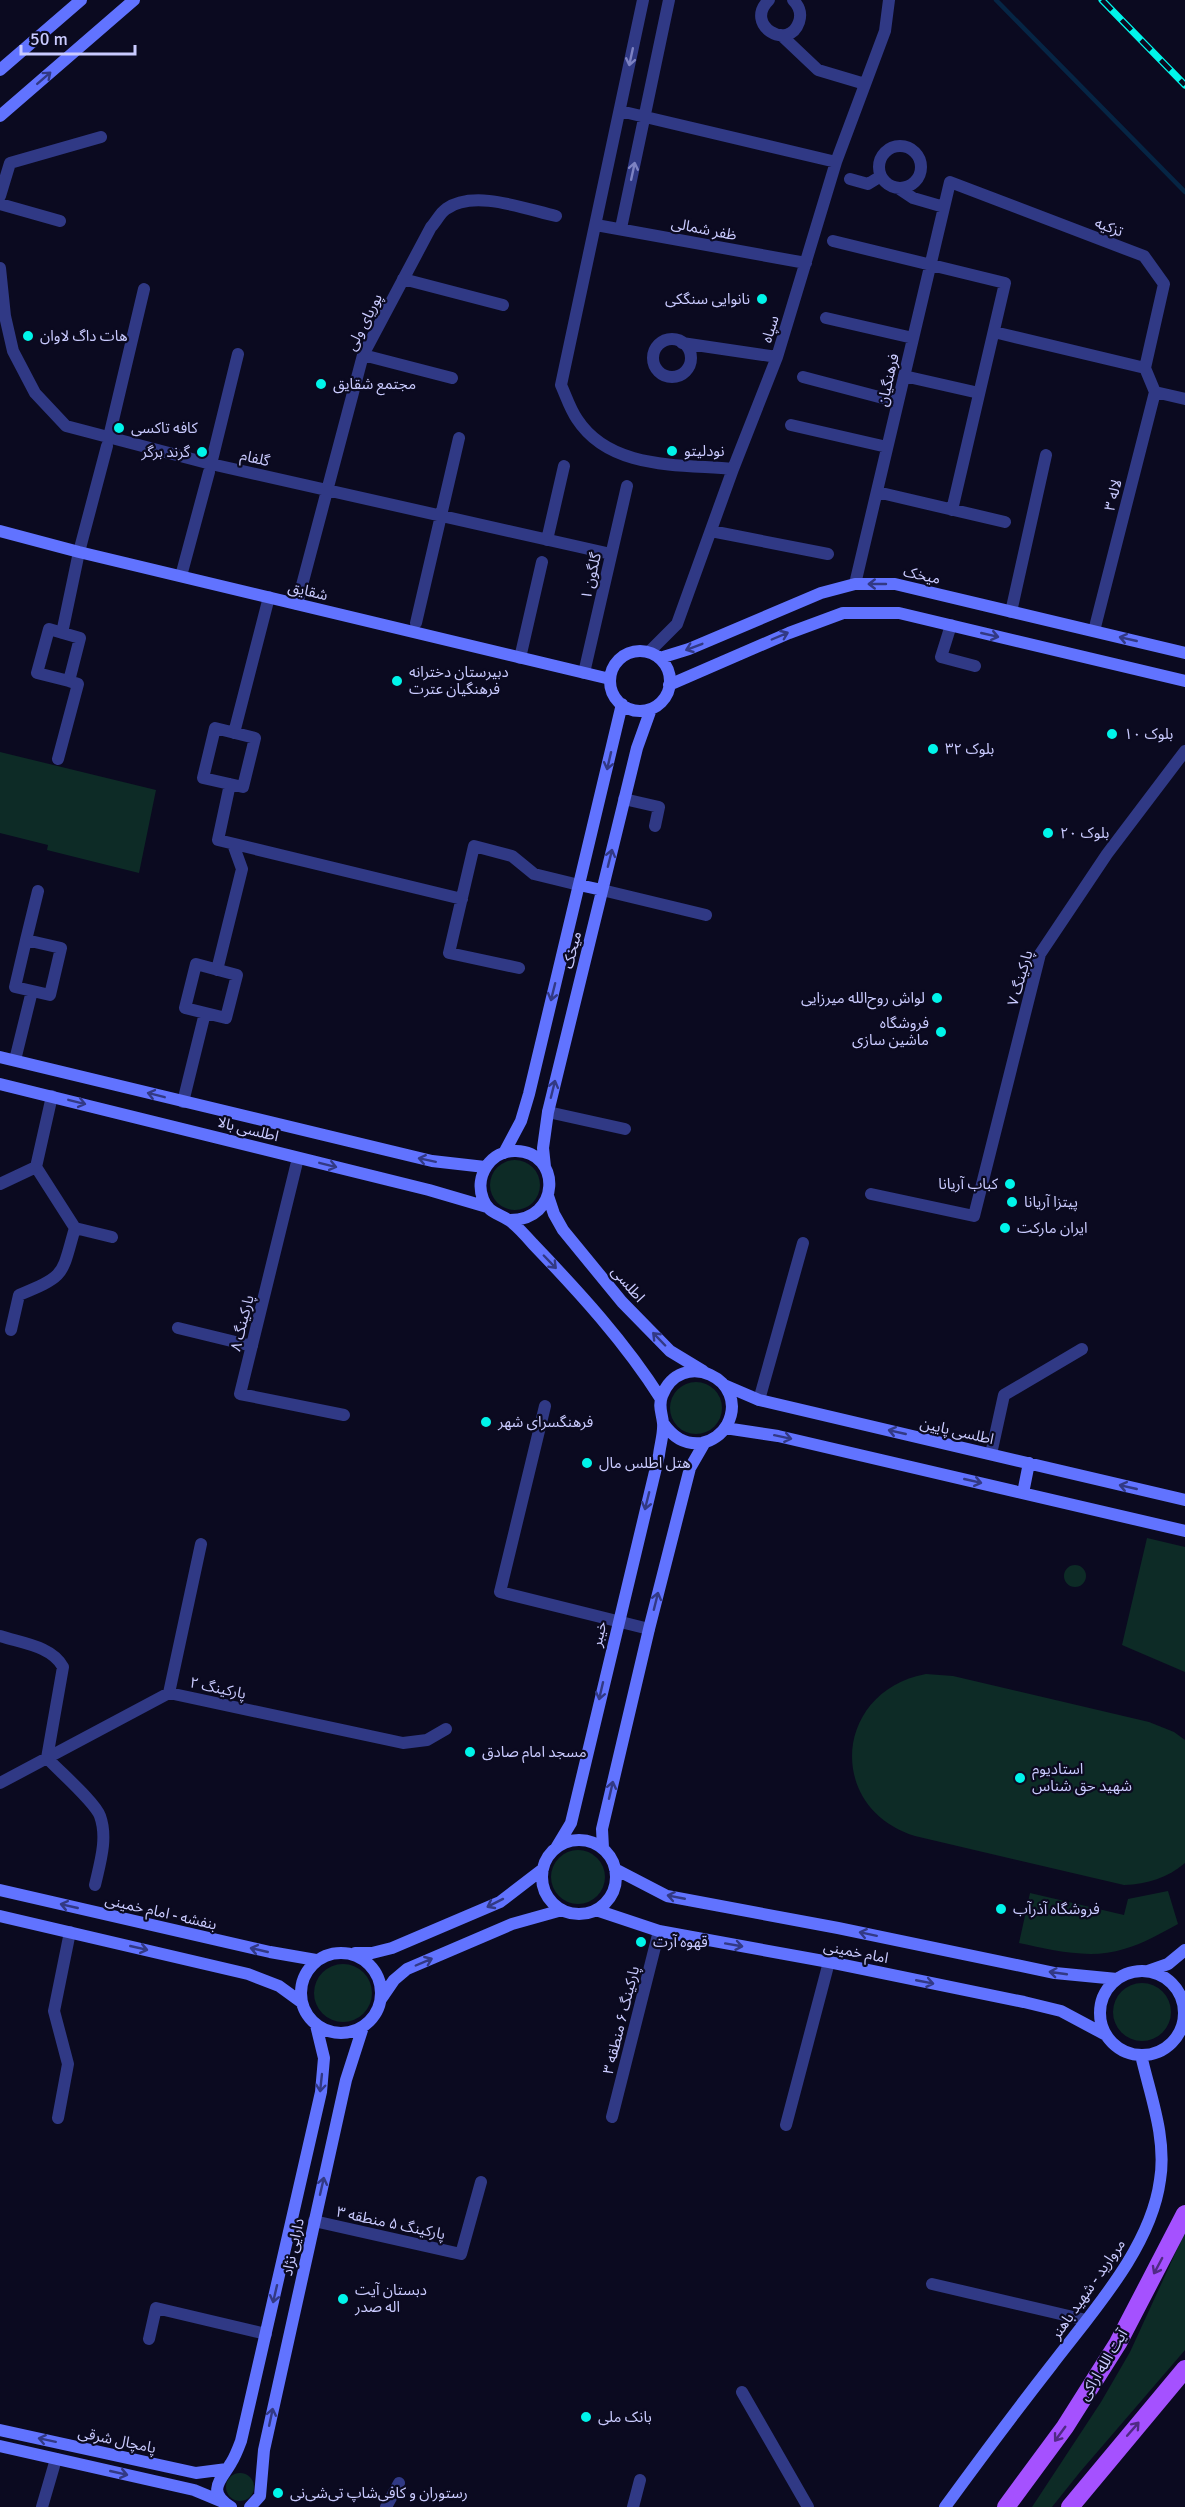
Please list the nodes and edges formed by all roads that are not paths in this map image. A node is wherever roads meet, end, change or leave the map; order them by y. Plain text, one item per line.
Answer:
1 (81, 0) edge
2 (134, 0) edge
3 (643, 0) edge
4 (669, 0) edge
5 (769, 0) edge
6 (793, 0) edge
7 (889, 0) edge
8 (781, 35) junction
9 (0, 70) edge
10 (865, 84) junction
11 (620, 111) junction
12 (0, 116) edge
13 (644, 117) junction
14 (101, 137) dead end
15 (836, 162) junction
16 (882, 176) junction
17 (850, 179) dead end
18 (950, 182) joint
19 (898, 188) junction
20 (0, 196) edge
21 (0, 204) edge
22 (944, 207) junction
23 (556, 216) dead end
24 (60, 221) dead end
25 (596, 225) junction
26 (621, 228) junction
27 (833, 241) dead end
28 (806, 263) junction
29 (930, 265) junction
30 (0, 268) edge
31 (403, 279) junction
32 (144, 289) dead end
33 (503, 305) dead end
34 (826, 318) dead end
35 (994, 333) junction
36 (913, 339) junction
37 (682, 343) dead end
38 (238, 354) dead end
39 (363, 355) junction
40 (777, 357) junction
41 (1145, 368) junction
42 (904, 376) junction
43 (803, 377) dead end
44 (452, 378) dead end
45 (1155, 392) junction
46 (979, 393) junction
47 (1185, 399) edge
48 (898, 402) junction
49 (791, 425) dead end
50 (459, 438) dead end
51 (108, 441) junction
52 (888, 447) junction
53 (1046, 455) dead end
54 (564, 466) dead end
55 (210, 468) junction
56 (733, 469) junction
57 (627, 486) dead end
58 (327, 490) junction
59 (877, 492) junction
60 (952, 510) junction
61 (441, 516) junction
62 (1005, 522) dead end
63 (0, 531) edge
64 (711, 531) junction
65 (547, 540) junction
66 (79, 552) junction
67 (611, 554) junction
68 (828, 554) dead end
69 (542, 562) dead end
70 (181, 576) junction
71 (855, 584) junction
72 (269, 597) junction
73 (297, 604) junction
74 (1011, 612) junction
75 (416, 623) dead end
76 (951, 626) junction
77 (1094, 631) junction
78 (62, 633) junction
79 (1185, 653) edge
80 (655, 655) junction
81 (520, 658) junction
82 (975, 666) dead end
83 (585, 673) junction
84 (610, 679) junction
85 (69, 681) junction
86 (1185, 681) edge
87 (669, 685) junction
88 (622, 704) junction
89 (651, 709) junction
90 (234, 733) junction
91 (1185, 751) edge
92 (58, 759) dead end
93 (230, 784) junction
94 (624, 799) junction
95 (655, 826) dead end
96 (233, 844) junction
97 (579, 885) junction
98 (602, 890) junction
99 (38, 891) dead end
100 (462, 899) junction
101 (706, 915) dead end
102 (26, 940) junction
103 (519, 968) dead end
104 (218, 970) junction
105 (32, 991) junction
106 (205, 1013) junction
107 (0, 1057) edge
108 (15, 1060) junction
109 (0, 1084) edge
110 (52, 1096) junction
111 (183, 1101) junction
112 (548, 1112) junction
113 (625, 1129) dead end
114 (504, 1153) junction
115 (298, 1158) junction
116 (36, 1167) junction
117 (485, 1167) junction
118 (544, 1167) junction
119 (0, 1184) edge
120 (872, 1194) dead end
121 (548, 1196) junction
122 (488, 1207) junction
123 (509, 1220) junction
124 (75, 1228) junction
125 (112, 1237) dead end
126 (803, 1242) dead end
127 (178, 1328) dead end
128 (11, 1330) dead end
129 (252, 1346) junction
130 (1082, 1349) dead end
131 (706, 1373) junction
132 (724, 1385) junction
133 (661, 1399) junction
134 (759, 1400) junction
135 (545, 1406) dead end
136 (344, 1414) dead end
137 (663, 1423) junction
138 (725, 1428) junction
139 (705, 1442) junction
140 (991, 1454) junction
141 (1029, 1463) junction
142 (1023, 1493) junction
143 (1185, 1500) edge
144 (1185, 1531) edge
145 (201, 1544) dead end
146 (617, 1621) junction
147 (649, 1629) junction
148 (0, 1636) edge
149 (169, 1693) junction
150 (446, 1729) dead end
151 (47, 1758) junction
152 (0, 1783) edge
153 (556, 1848) junction
154 (603, 1848) junction
155 (543, 1869) junction
156 (615, 1869) junction
157 (95, 1885) dead end
158 (0, 1890) edge
159 (562, 1910) junction
160 (596, 1910) junction
161 (0, 1916) edge
162 (659, 1931) junction
163 (70, 1932) junction
164 (1185, 1950) edge
165 (351, 1954) junction
166 (316, 1960) junction
167 (829, 1962) junction
168 (1148, 1971) junction
169 (1117, 1979) junction
170 (381, 1999) junction
171 (301, 2002) junction
172 (1185, 2014) edge
173 (316, 2025) junction
174 (363, 2027) junction
175 (1106, 2035) junction
176 (1141, 2055) junction
177 (612, 2116) dead end
178 (58, 2118) dead end
179 (786, 2125) dead end
180 (481, 2182) dead end
181 (1185, 2214) edge
182 (314, 2222) junction
183 (932, 2284) dead end
184 (1086, 2320) junction
185 (266, 2334) junction
186 (149, 2339) dead end
187 (1185, 2369) edge
188 (742, 2392) dead end
189 (0, 2430) edge
190 (0, 2446) edge
191 (56, 2459) junction
192 (229, 2466) junction
193 (639, 2480) dead end
194 (399, 2483) dead end
195 (227, 2504) edge
196 (255, 2505) edge
197 (42, 2507) edge
198 (386, 2507) edge
199 (633, 2507) edge
200 (808, 2507) edge
201 (945, 2507) edge
202 (1006, 2507) edge
203 (1070, 2507) edge

1 - 9 street
12 -> 2 street
3 -> 11 street
4 - 13 street
5 - 8 street
6 - 8 street
7 - 10 street, سپاه
8 - 10 street
10 - 15 street, سپاه
11 - 13 street
11 - 25 street
13 - 15 street
26 -> 13 street
14 - 20 street
15 - 28 street, سپاه
16 - 17 street
16 - 19 street
16 - 19 street
18 - 22 street, فرهنگیان
18 - 41 street, تزکیه
19 - 22 street
21 - 24 street
22 - 29 street, فرهنگیان
23 - 31 street, پوریای ولی
25 - 26 street, ظفر شمالی
25 - 56 street
26 - 28 street, ظفر شمالی
27 - 29 street
28 - 40 street, سپاه
29 - 35 street
29 - 36 street, فرهنگیان
30 - 51 street, گلفام
31 - 33 street
31 - 39 street, پوریای ولی
32 - 51 street
34 - 36 street
35 - 41 street
35 - 46 street
36 - 42 street, فرهنگیان
37 - 40 street
38 - 55 street
39 - 44 street
39 - 58 street, پوریای ولی
40 - 56 street, سپاه
41 - 45 street
42 - 46 street
42 - 48 street, فرهنگیان
43 - 48 street
45 - 47 street
45 - 77 street, لاله ۳
46 - 60 street
48 - 52 street, فرهنگیان
49 - 52 street
50 - 61 street
51 - 55 street, گلفام
51 - 66 street
52 - 59 street, فرهنگیان
53 - 74 street
54 - 65 street
55 - 58 street, گلفام
55 - 70 street
56 - 64 street, سپاه
57 - 67 street, گلگون ۱
58 - 61 street, گلفام
58 - 73 street, پوریای ولی
59 - 60 street
59 - 71 street, فرهنگیان
60 - 62 street
61 - 65 street, گلفام
61 - 75 street
63 - 66 street, شقایق
64 - 68 street
64 - 80 street, سپاه
65 - 67 street, گلفام
66 - 70 street, شقایق
66 - 78 street
67 - 83 street, گلگون ۱
69 - 81 street
70 - 72 street, شقایق
74 -> 71 street, میخک
71 -> 80 street, میخک
72 - 73 street, شقایق
72 - 90 street
73 - 81 street, شقایق
74 - 77 street, میخک
76 - 82 street
76 -> 86 street
87 -> 76 street
79 -> 77 street, میخک
78 - 85 street
78 - 85 street
80 - 84 street
80 - 87 street
81 - 83 street, شقایق
83 - 84 street, شقایق
84 - 88 street
85 - 92 street
87 - 89 street
88 - 89 street
88 -> 97 street, میخک
89 - 94 street, میخک
90 - 93 street
90 - 93 street
91 - 120 street, پارکینگ ۷
93 - 96 street
94 - 95 street
98 -> 94 street, میخک
96 - 100 street
96 - 104 street
97 - 98 street
97 - 100 street
97 -> 114 street, میخک
98 - 101 street
112 -> 98 street, میخک
99 - 102 street
100 - 103 street
102 - 105 street
102 - 105 street
104 - 106 street
104 - 106 street
105 - 108 street
106 - 111 street
107 - 108 street, اطلسی بالا
111 -> 108 street, اطلسی بالا
109 - 110 street, اطلسی بالا
110 -> 115 street, اطلسی بالا
110 - 116 street
117 -> 111 street, اطلسی بالا
112 - 113 street
112 - 118 street, میخک
114 - 117 street
114 - 118 street
115 -> 122 street, اطلسی بالا
115 - 129 street, پارکینگ ۸
116 - 119 street
116 - 124 street
117 - 122 street
118 - 121 street
121 - 123 street
131 -> 121 street, اطلسی
122 - 123 street
123 -> 133 street
124 - 125 street
124 - 128 street
126 - 134 street
127 - 129 street
129 - 136 street, پارکینگ ۸
130 - 140 street
131 - 132 street
131 - 133 street
132 - 134 street, اطلسی پایین
132 - 138 street
133 - 137 street
140 -> 134 street, اطلسی پایین
135 - 146 street
137 - 139 street
137 -> 146 street, خیبر
138 - 139 street
138 -> 142 street
147 -> 139 street
140 - 141 street, اطلسی پایین
141 - 142 street
143 -> 141 street, اطلسی پایین
142 - 144 street
145 - 149 street
146 - 147 street
146 -> 153 street, خیبر
154 -> 147 street
148 - 151 street
149 - 150 street, پارکینگ ۲
149 - 151 street, پارکینگ ۲
151 - 152 street, پارکینگ ۲
151 - 157 street
153 - 154 street
153 - 155 street
154 - 156 street
155 - 159 street
155 -> 165 street
156 - 160 street
169 -> 156 street, امام خمینی
166 -> 158 street, بنفشه - امام خمینی
159 - 160 street
170 -> 159 street
160 - 162 street, امام خمینی
161 - 163 street
162 -> 167 street, امام خمینی
162 - 177 street, پارکینگ ۶ منطقه ۳
163 -> 171 street
163 - 178 street
164 - 168 street
165 - 166 street
165 - 170 street
166 - 171 street
167 -> 175 street, امام خمینی
167 - 179 street
168 - 169 street
168 - 172 street
169 - 175 street
170 - 174 street
171 - 173 street
172 - 176 street
173 - 174 street
173 -> 185 street, دارایی نژاد
182 -> 174 street, دارایی نژاد
175 - 176 street
176 - 184 street, مروارید - شهید باهنر
180 - 182 street, پارکینگ ۵ منطقه ۳
181 -> 202 main road, آیت الله اراکی
196 -> 182 street, دارایی نژاد
183 - 184 street
184 - 201 street, مروارید - شهید باهنر
185 - 186 street
185 - 192 street, دارایی نژاد
203 -> 187 main road
188 - 200 street
192 -> 189 street, پامچال شرقی
190 - 191 street
191 -> 195 street
191 - 197 street
192 - 195 street, دارایی نژاد
193 - 199 street
194 - 198 street

